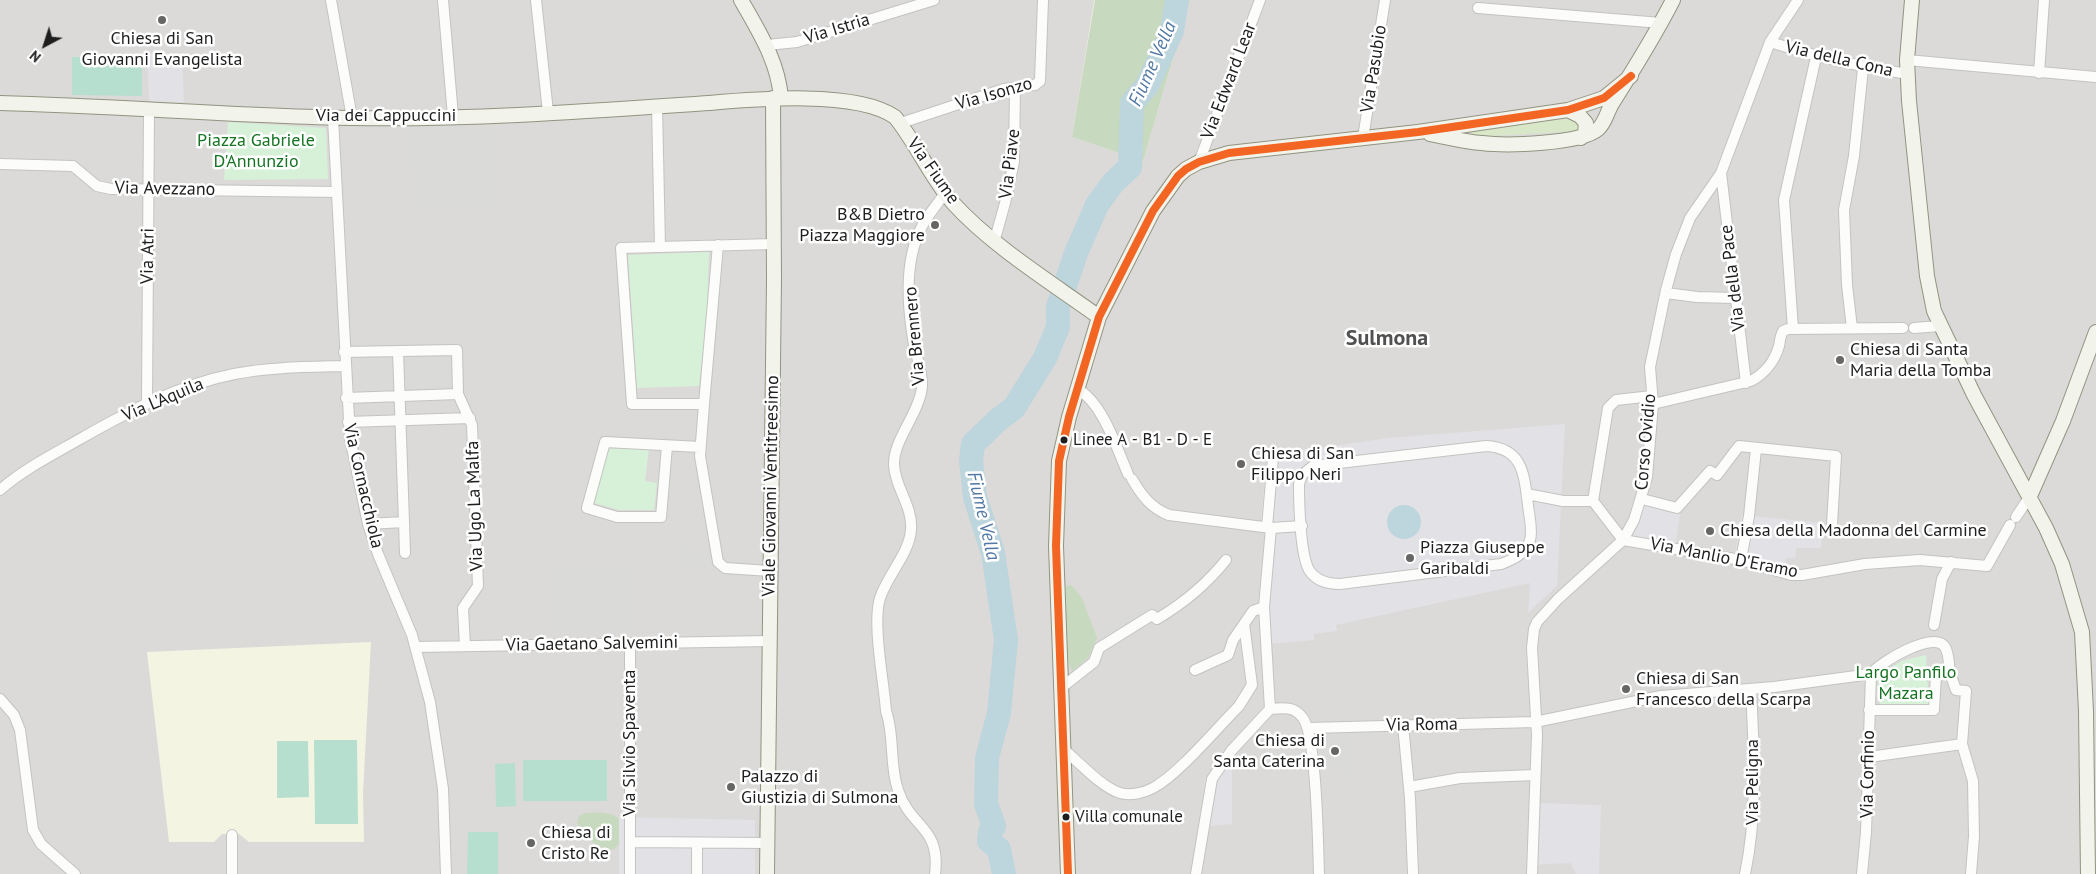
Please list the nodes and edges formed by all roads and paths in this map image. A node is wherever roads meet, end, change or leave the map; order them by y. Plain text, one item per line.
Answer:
1 (331, 0) edge
2 (443, 0) edge
3 (536, 0) edge
4 (741, 0) edge
5 (934, 0) edge
6 (1042, 0) edge
7 (1260, 0) edge
8 (1385, 0) edge
9 (1673, 0) edge
10 (1798, 0) edge
11 (1912, 0) edge
12 (2044, 0) edge
13 (1478, 8) dead end
14 (1661, 23) junction
15 (1770, 42) junction
16 (767, 45) junction
17 (1816, 57) junction
18 (1908, 67) junction
19 (1863, 68) junction
20 (2039, 73) junction
21 (1630, 76) junction
22 (2096, 77) edge
23 (1014, 87) junction
24 (777, 98) junction
25 (0, 104) edge
26 (657, 106) junction
27 (149, 109) junction
28 (1568, 110) junction
29 (548, 112) junction
30 (453, 116) junction
31 (333, 118) junction
32 (352, 118) junction
33 (901, 123) junction
34 (1474, 124) junction
35 (1418, 132) junction
36 (1363, 138) junction
37 (1581, 138) junction
38 (1462, 140) junction
39 (1198, 162) junction
40 (0, 164) edge
41 (1721, 173) junction
42 (149, 189) junction
43 (337, 192) junction
44 (945, 193) junction
45 (995, 239) junction
46 (774, 244) junction
47 (718, 245) junction
48 (660, 247) junction
49 (1666, 293) junction
50 (1734, 298) junction
51 (1099, 317) junction
52 (1940, 326) junction
53 (1852, 328) junction
54 (1790, 329) junction
55 (2096, 332) edge
56 (398, 351) junction
57 (344, 352) junction
58 (344, 366) junction
59 (1746, 383) junction
60 (1077, 389) junction
61 (458, 394) junction
62 (399, 396) junction
63 (346, 398) junction
64 (1653, 400) junction
65 (147, 403) junction
66 (704, 404) junction
67 (470, 418) junction
68 (400, 420) junction
69 (348, 422) junction
70 (667, 446) junction
71 (700, 447) junction
72 (1756, 449) junction
73 (1273, 458) dead end
74 (0, 490) edge
75 (1527, 494) junction
76 (2030, 496) junction
77 (1642, 499) junction
78 (1593, 501) junction
79 (404, 522) junction
80 (368, 524) junction
81 (1832, 525) dead end
82 (1302, 526) junction
83 (1269, 528) junction
84 (1623, 540) junction
85 (405, 553) dead end
86 (1226, 560) dead end
87 (1741, 560) junction
88 (1951, 562) junction
89 (770, 570) junction
90 (1264, 606) junction
91 (1244, 624) junction
92 (1933, 633) junction
93 (769, 641) junction
94 (630, 643) junction
95 (465, 646) junction
96 (416, 647) junction
97 (1195, 670) dead end
98 (1950, 673) junction
99 (1871, 674) junction
100 (1061, 688) junction
101 (1750, 689) junction
102 (0, 699) edge
103 (1270, 709) junction
104 (1869, 710) junction
105 (1535, 722) junction
106 (1403, 726) junction
107 (1309, 728) junction
108 (1962, 744) junction
109 (1062, 748) junction
110 (1869, 757) junction
111 (1535, 775) junction
112 (1409, 787) junction
113 (232, 835) dead end
114 (630, 842) junction
115 (697, 843) junction
116 (767, 843) junction
117 (1413, 873) edge
118 (75, 874) edge
119 (232, 874) edge
120 (446, 874) edge
121 (630, 874) edge
122 (697, 874) edge
123 (767, 874) edge
124 (934, 874) edge
125 (1068, 874) edge
126 (1196, 874) edge
127 (1318, 874) edge
128 (1532, 874) edge
129 (1745, 874) edge
130 (1862, 874) edge
131 (1971, 874) edge
132 (2088, 874) edge

1 - 32 street
2 - 30 street
3 - 29 street
4 - 16 street, Viale Giovanni Ventitreesimo
5 - 16 street, Via Istria
6 - 23 street, Via Isonzo
7 - 39 street, Via Edward Lear
8 - 36 street, Via Pasubio
9 - 14 street
10 - 15 street, Corso Ovidio
11 - 18 street
12 - 20 street
13 - 14 street
14 - 21 street
15 - 17 street, Via della Cona
15 - 41 street, Corso Ovidio
16 - 24 street, Viale Giovanni Ventitreesimo
17 - 19 street, Via della Cona
17 - 54 street
18 - 19 street, Via della Cona
18 - 20 street, Via della Cona
18 - 52 street
19 - 53 street
20 - 22 street, Via della Cona
21 - 28 street
21 - 37 street
23 - 33 street, Via Isonzo
23 - 45 street, Via Piave
24 - 26 street, Via dei Cappuccini
24 - 33 street, Via Fiume
24 - 46 street, Viale Giovanni Ventitreesimo
25 - 27 street, Via dei Cappuccini
26 - 29 street, Via dei Cappuccini
26 - 48 street
27 - 31 street, Via dei Cappuccini
27 - 42 street, Via Atri
28 - 34 street
28 - 37 street
29 - 30 street, Via dei Cappuccini
30 - 32 street, Via dei Cappuccini
31 - 32 street, Via dei Cappuccini
31 - 43 street, Via Cornacchiola
33 - 44 street, Via Fiume
34 - 35 street
34 - 38 street
35 - 36 street
35 - 38 street
36 - 39 street
37 - 38 street
39 - 51 street
40 - 42 street, Via Avezzano
41 - 49 street, Corso Ovidio
41 - 50 street, Via della Pace
42 - 43 street, Via Avezzano
42 - 65 street, Via Atri
43 - 57 street, Via Cornacchiola
44 - 45 street, Via Fiume
44 - 124 street, Via Brennero
45 - 51 street, Via Fiume
46 - 47 street
46 - 89 street, Viale Giovanni Ventitreesimo
47 - 48 street
47 - 66 street
48 - 66 street
49 - 50 street
49 - 64 street, Corso Ovidio
50 - 59 street, Via della Pace
51 - 60 street
52 - 53 street
52 - 76 street
53 - 54 street
54 - 59 street
55 - 76 street
56 - 57 street
56 - 61 street
56 - 62 street
57 - 58 street, Via Cornacchiola
58 - 63 street, Via Cornacchiola
58 - 65 street, Via L'Aquila
59 - 64 street
60 - 83 street
60 - 100 street
61 - 62 street
61 - 67 street, Via Ugo La Malfa
62 - 63 street
62 - 68 street
63 - 69 street, Via Cornacchiola
64 - 77 street, Corso Ovidio
64 - 78 street
65 - 74 street, Via L'Aquila
66 - 71 street
67 - 68 street
67 - 95 street, Via Ugo La Malfa
68 - 69 street
68 - 79 street
69 - 80 street, Via Cornacchiola
70 - 70 street
70 - 71 street
71 - 89 street
72 - 77 street
72 - 81 street
72 - 87 street
73 - 83 street
75 - 78 street
75 - 82 street
75 - 82 street
76 - 88 street, Via Manlio D'Eramo
76 - 132 street
77 - 84 street, Corso Ovidio
78 - 84 street
79 - 80 street
79 - 85 street
80 - 96 street, Via Cornacchiola
82 - 83 street
83 - 90 street
84 - 87 street, Via Manlio D'Eramo
84 - 105 street, Corso Ovidio
86 - 100 street
87 - 88 street, Via Manlio D'Eramo
88 - 92 street
89 - 93 street, Viale Giovanni Ventitreesimo
90 - 91 street
90 - 103 street
91 - 97 street
91 - 109 street
92 - 98 street
92 - 99 street
93 - 94 street, Via Gaetano Salvemini
93 - 116 street, Viale Giovanni Ventitreesimo
94 - 95 street, Via Gaetano Salvemini
94 - 114 street, Via Silvio Spaventa
95 - 96 street, Via Gaetano Salvemini
96 - 120 street, Via Cornacchiola
98 - 104 street
98 - 108 street
99 - 101 street, Via Roma
99 - 104 street, Via Corfinio
100 - 109 street
101 - 105 street, Via Roma
101 - 129 street, Via Peligna
102 - 118 street
103 - 107 street
103 - 126 street
104 - 110 street, Via Corfinio
105 - 106 street, Via Roma
105 - 111 street, Corso Ovidio
106 - 107 street, Via Roma
106 - 112 street
107 - 127 street
108 - 110 street
108 - 131 street
109 - 125 street
110 - 130 street, Via Corfinio
111 - 112 street
111 - 128 street, Corso Ovidio
112 - 117 street
113 - 119 street
114 - 115 street
114 - 121 street, Via Silvio Spaventa
115 - 116 street
115 - 122 street
116 - 123 street, Viale Giovanni Ventitreesimo

